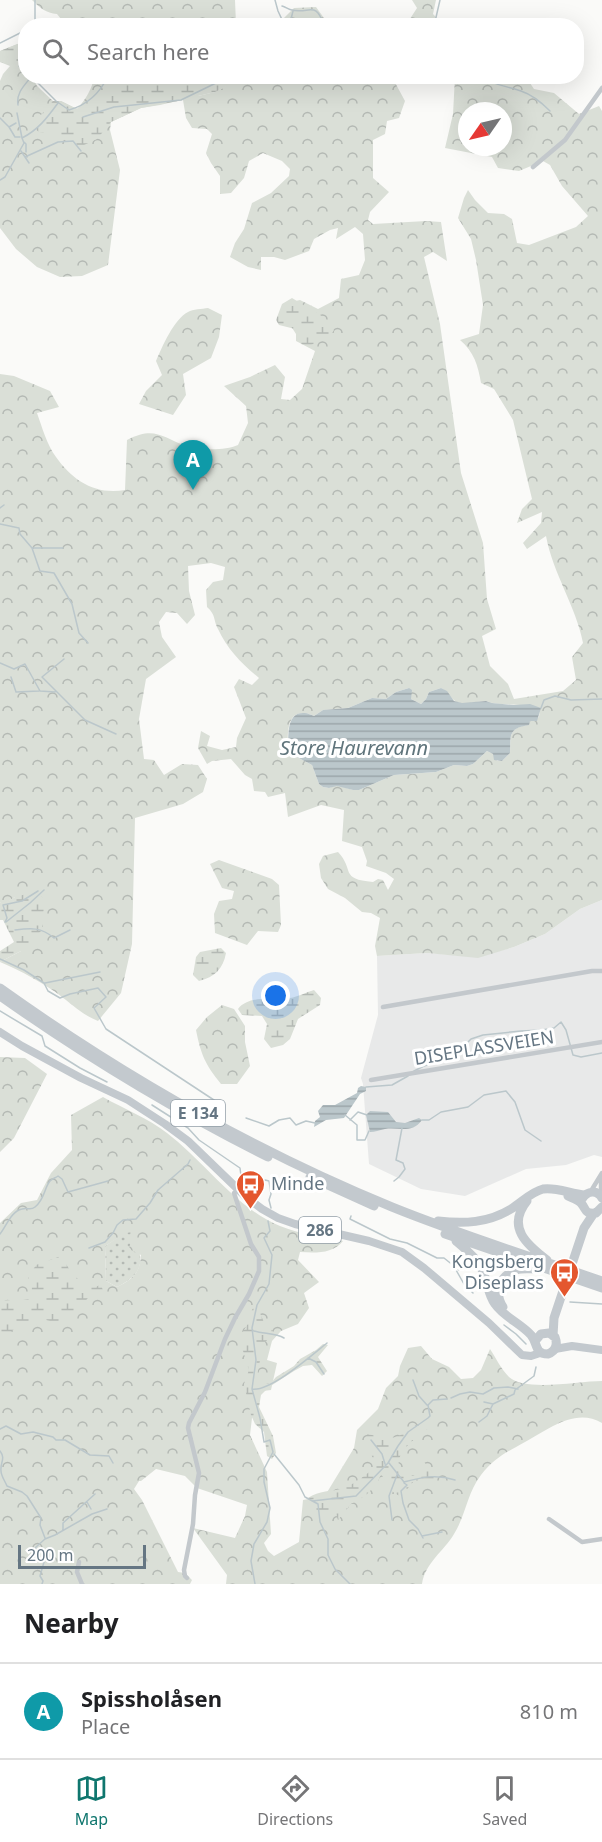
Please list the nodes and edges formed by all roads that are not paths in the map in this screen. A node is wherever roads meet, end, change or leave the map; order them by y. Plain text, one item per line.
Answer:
1 (602, 88) edge
2 (533, 167) dead end
3 (602, 971) edge
4 (0, 988) edge
5 (0, 996) edge
6 (382, 1007) dead end
7 (0, 1032) edge
8 (602, 1042) edge
9 (371, 1080) dead end
10 (602, 1175) edge
11 (236, 1191) junction
12 (601, 1197) edge
13 (589, 1204) edge
14 (424, 1219) junction
15 (446, 1234) junction
16 (556, 1269) junction
17 (583, 1278) junction
18 (602, 1281) edge
19 (602, 1288) edge
20 (545, 1342) junction
21 (602, 1350) edge
22 (549, 1519) dead end
23 (602, 1539) edge
24 (79, 1562) dead end
25 (187, 1578) dead end
26 (82, 1584) edge

1 - 2 street
3 - 6 street
4 - 14 highway, E 134
5 - 15 highway, E 134
7 - 11 main road, 286
8 - 9 street, DISEPLASSVEIEN
10 - 12 street
10 - 13 street
11 - 20 main road, 286
11 - 25 street
12 - 13 highway, E 134
13 - 14 highway, E 134
13 - 16 highway, E 134
13 - 20 highway
14 - 16 highway, E 134
15 - 16 highway, E 134
15 - 20 highway, E 134
16 - 17 highway, E 134
16 - 20 highway, E 134
17 - 18 highway, E 134
17 - 19 highway, E 134
20 - 21 main road, 286
22 - 23 street
24 - 26 street

